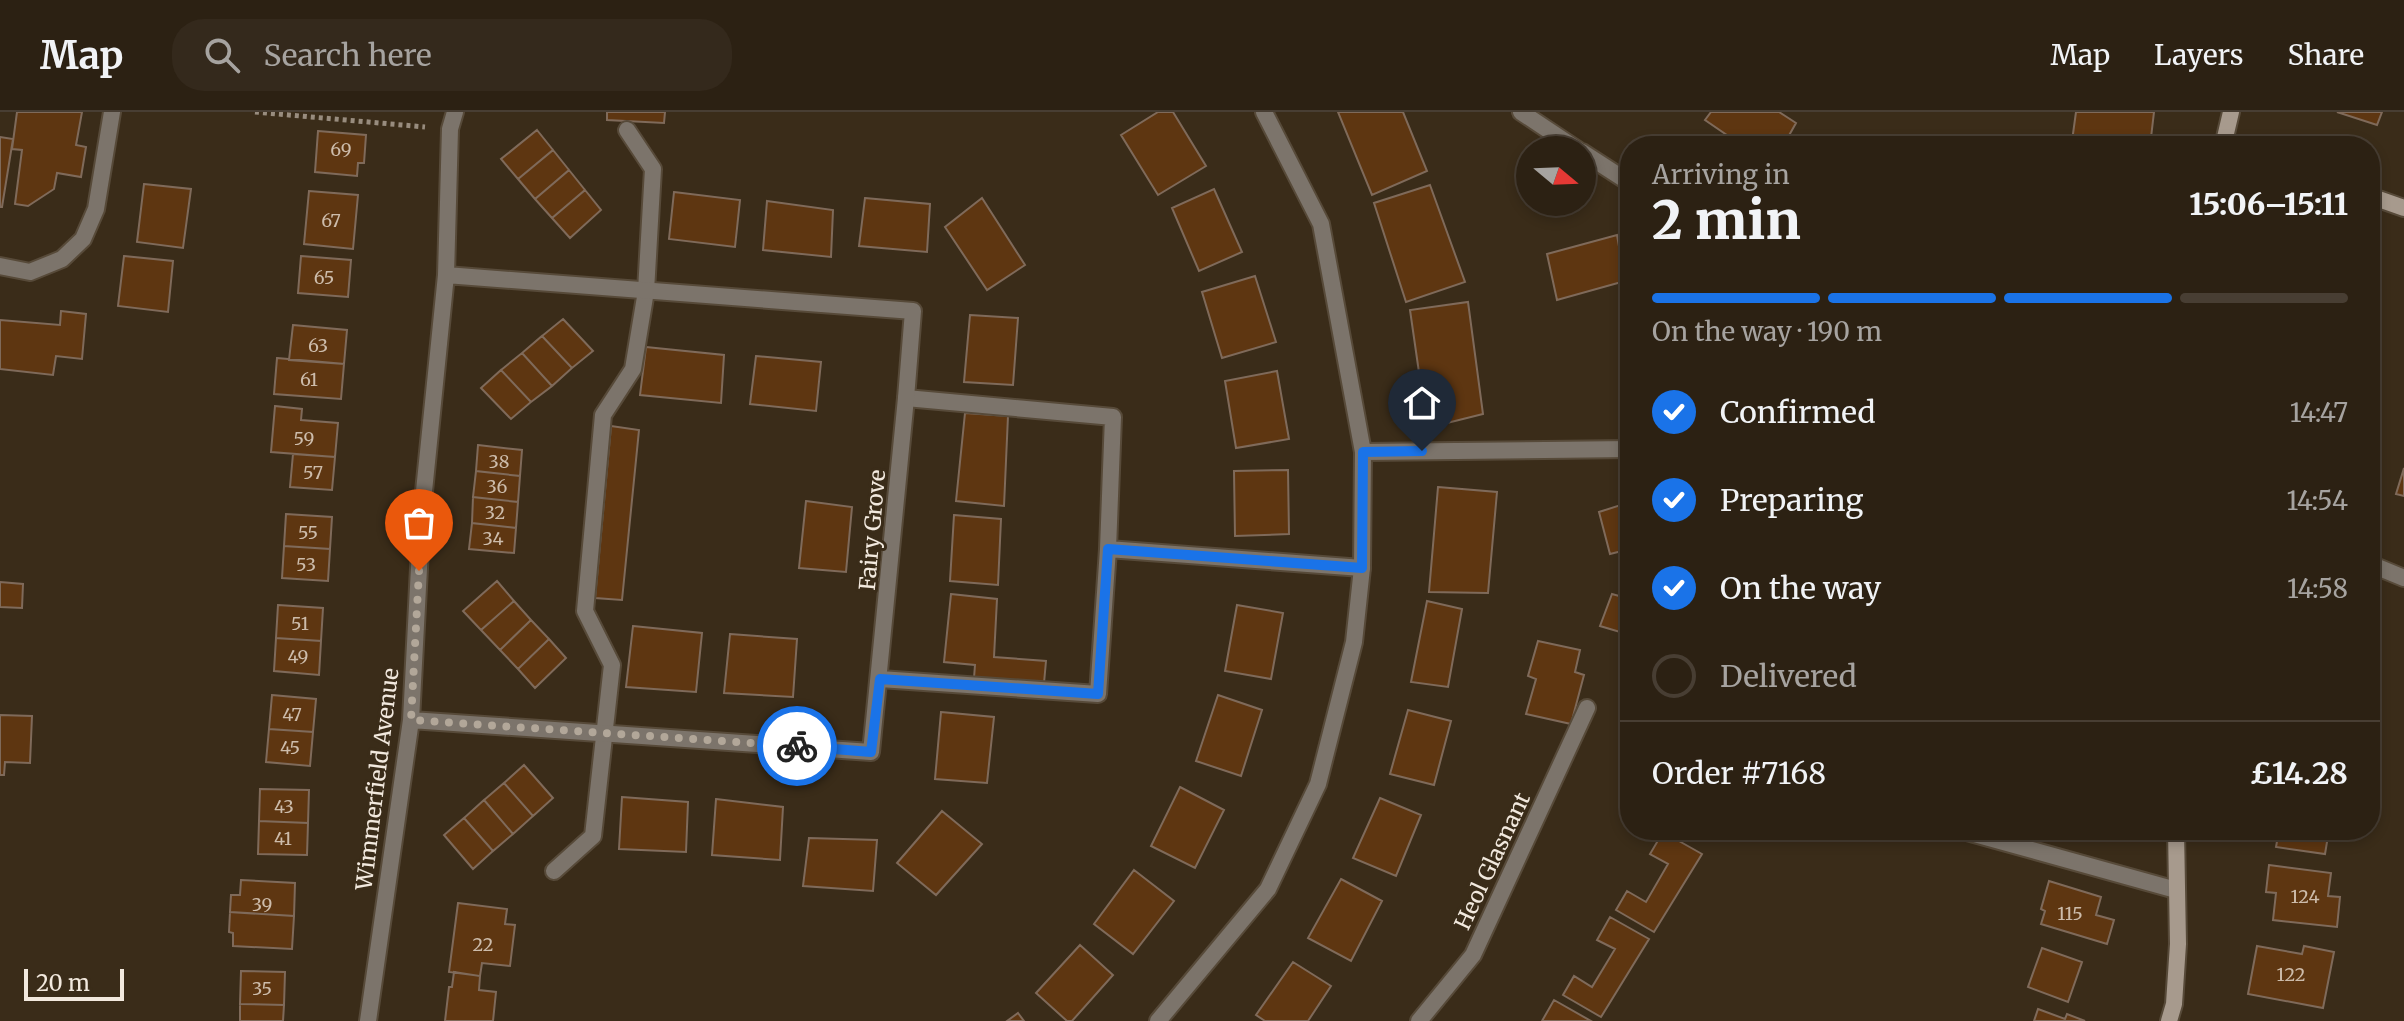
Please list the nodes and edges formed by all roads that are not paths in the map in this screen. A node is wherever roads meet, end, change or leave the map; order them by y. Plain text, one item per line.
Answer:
1 (112, 112) edge
2 (455, 112) edge
3 (1264, 112) edge
4 (1521, 112) edge
5 (2231, 112) edge
6 (627, 130) dead end
7 (1557, 136) edge
8 (2225, 136) edge
9 (1596, 161) edge
10 (1620, 177) edge
11 (2380, 200) edge
12 (2404, 208) edge
13 (0, 266) edge
14 (446, 275) junction
15 (646, 291) junction
16 (906, 398) junction
17 (1620, 449) edge
18 (1363, 452) junction
19 (1108, 549) junction
20 (1362, 568) junction
21 (2380, 568) edge
22 (2404, 578) edge
23 (880, 679) junction
24 (1587, 708) dead end
25 (411, 720) junction
26 (603, 733) junction
27 (1996, 840) edge
28 (2176, 840) edge
29 (554, 871) dead end
30 (2176, 890) junction
31 (368, 1021) edge
32 (1158, 1021) edge
33 (1419, 1021) edge
34 (2169, 1021) edge

1 - 13 street
2 - 14 street, Wimmerfield Avenue
3 - 18 street
4 - 7 street
5 - 8 street
6 - 15 street
9 - 10 street
11 - 12 street
14 - 15 street, Fairy Grove
14 - 25 street, Wimmerfield Avenue
15 - 16 street, Fairy Grove
15 - 26 street
16 - 19 street
16 - 23 street, Fairy Grove
17 - 18 street
18 - 20 street
19 - 20 street
19 - 23 street
20 - 32 street
21 - 22 street
23 - 26 street, Fairy Grove
24 - 33 street, Heol Glasnant
25 - 26 street, Fairy Grove
25 - 31 street, Wimmerfield Avenue
26 - 29 street
27 - 30 street
28 - 30 street
30 - 34 street

